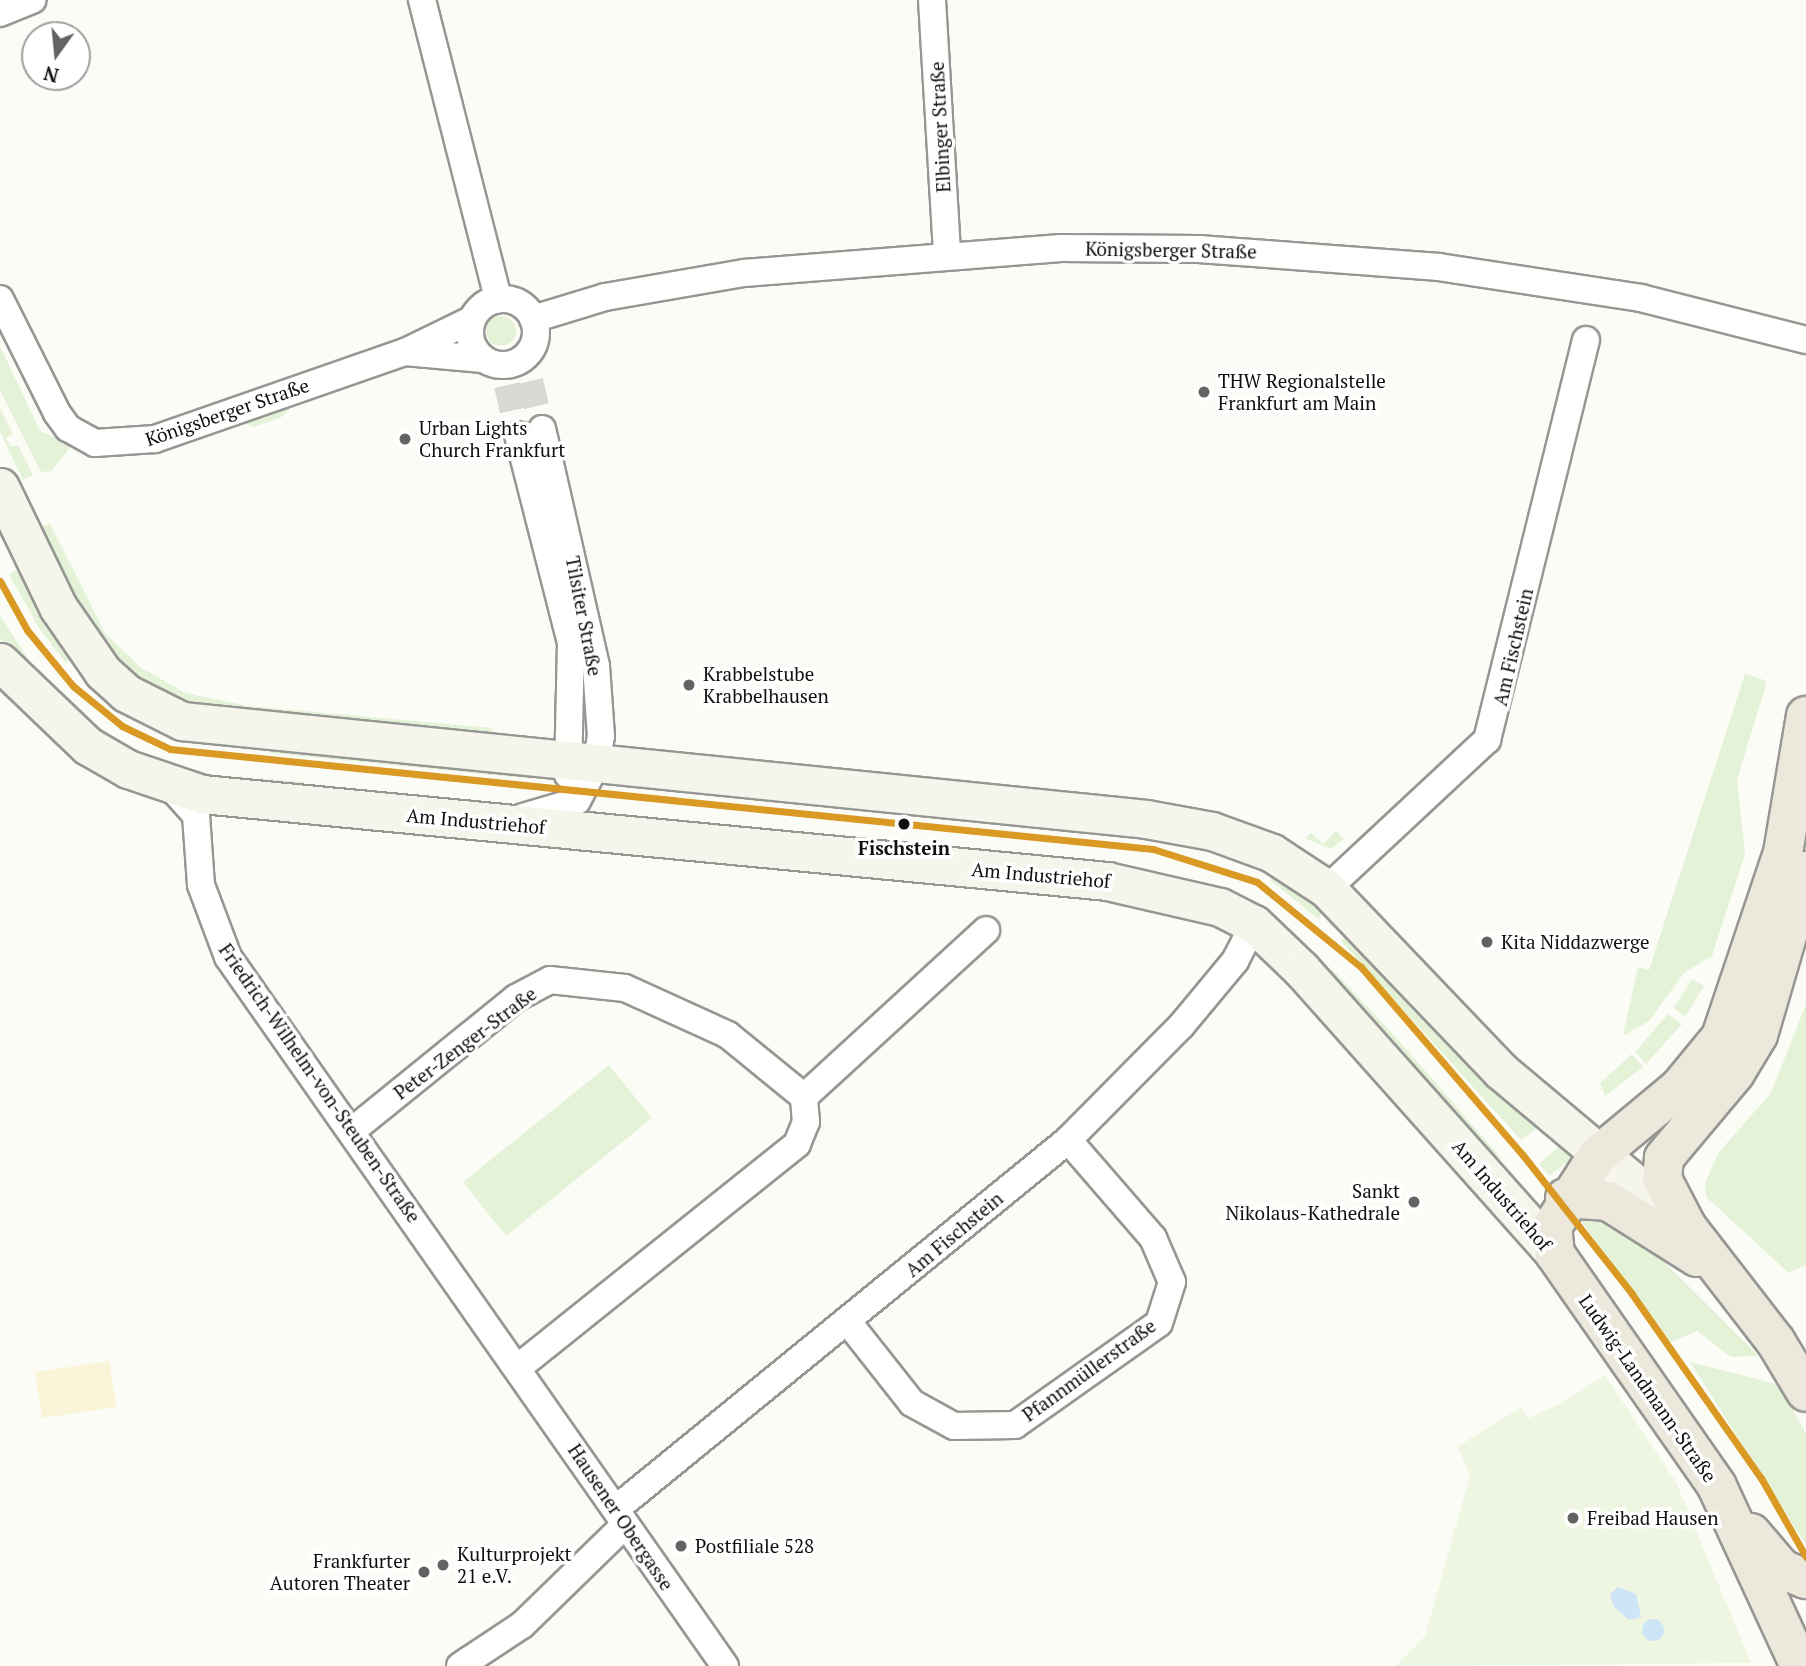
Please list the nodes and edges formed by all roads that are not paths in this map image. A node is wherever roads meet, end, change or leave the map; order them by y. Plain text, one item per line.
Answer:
1 (422, 0) edge
2 (932, 0) edge
3 (27, 1) edge
4 (0, 13) edge
5 (947, 255) junction
6 (0, 299) edge
7 (498, 299) junction
8 (533, 319) junction
9 (471, 320) junction
10 (1586, 340) dead end
11 (1806, 340) edge
12 (405, 352) junction
13 (508, 369) junction
14 (0, 486) edge
15 (0, 662) edge
16 (0, 673) edge
17 (30, 695) junction
18 (1806, 716) edge
19 (581, 762) junction
20 (169, 785) junction
21 (577, 801) junction
22 (480, 822) junction
23 (615, 835) junction
24 (1806, 871) edge
25 (1327, 889) junction
26 (1254, 924) junction
27 (986, 930) dead end
28 (804, 1097) junction
29 (353, 1130) junction
30 (1068, 1140) junction
31 (1597, 1156) junction
32 (1565, 1198) junction
33 (1687, 1227) junction
34 (1555, 1254) junction
35 (1731, 1285) junction
36 (848, 1322) junction
37 (520, 1366) junction
38 (1806, 1392) edge
39 (1717, 1486) junction
40 (621, 1517) junction
41 (1806, 1579) edge
42 (460, 1666) edge
43 (725, 1666) edge
44 (1800, 1666) edge

1 - 7 street
2 - 5 street, Elbinger Straße
3 - 4 street
5 - 8 street, Königsberger Straße
5 - 11 street, Königsberger Straße
6 - 12 street, Königsberger Straße
7 - 8 street
7 - 9 street
8 - 13 street
9 - 12 street, Königsberger Straße
9 - 13 street
10 - 25 street, Am Fischstein
12 - 13 street, Königsberger Straße
14 - 19 main road
15 - 17 main road, Friedrich-Wilhelm-von-Steuben-Straße
16 - 17 main road
17 - 20 main road, Friedrich-Wilhelm-von-Steuben-Straße
18 - 31 main road
19 - 19 street, Tilsiter Straße
19 - 21 street, Tilsiter Straße
19 - 25 main road
20 - 22 main road, Am Industriehof
20 - 29 street, Friedrich-Wilhelm-von-Steuben-Straße
21 - 22 street
21 - 23 street
22 - 23 main road, Am Industriehof
23 - 26 main road, Am Industriehof
24 - 33 main road
25 - 31 main road
26 - 30 street, Am Fischstein
26 - 34 main road, Am Industriehof
27 - 28 street
28 - 29 street, Peter-Zenger-Straße
28 - 37 street
29 - 37 street, Friedrich-Wilhelm-von-Steuben-Straße
30 - 36 street, Am Fischstein
30 - 36 street, Pfannmüllerstraße
31 - 32 main road
31 - 33 main road
32 - 34 main road
32 - 35 main road
33 - 35 main road
34 - 39 main road, Ludwig-Landmann-Straße
35 - 38 main road
36 - 40 street, Am Fischstein
37 - 40 street, Hausener Obergasse
39 - 41 main road
39 - 44 main road, Ludwig-Landmann-Straße
40 - 42 street, Am Fischstein
40 - 43 street, Hausener Obergasse

